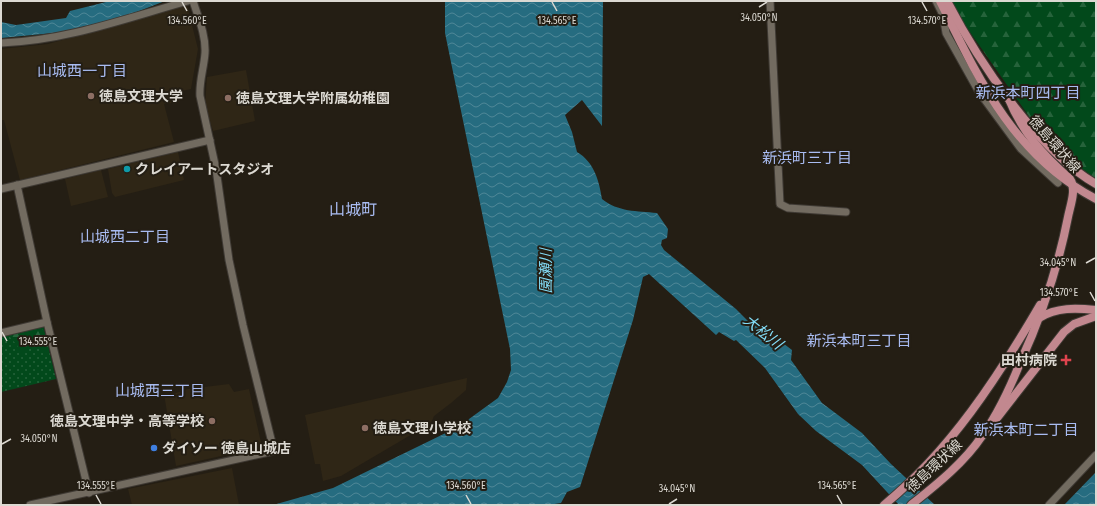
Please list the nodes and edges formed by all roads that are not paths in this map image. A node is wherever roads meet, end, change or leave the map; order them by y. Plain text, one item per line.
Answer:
1 (188, 1) edge
2 (193, 1) edge
3 (770, 1) edge
4 (936, 1) edge
5 (940, 1) edge
6 (947, 1) edge
7 (951, 16) junction
8 (1, 43) edge
9 (1008, 97) junction
10 (210, 140) junction
11 (1058, 183) dead end
12 (1096, 184) edge
13 (17, 185) junction
14 (1073, 186) junction
15 (1, 189) edge
16 (1096, 199) edge
17 (846, 212) dead end
18 (1057, 268) junction
19 (1096, 310) edge
20 (1096, 316) edge
21 (1040, 318) junction
22 (47, 322) junction
23 (1027, 327) junction
24 (1, 332) edge
25 (982, 436) junction
26 (1096, 455) edge
27 (89, 493) junction
28 (889, 501) edge
29 (30, 505) edge
30 (911, 505) edge
31 (1049, 505) edge

1 - 8 street
2 - 10 street
3 - 17 street
4 - 11 street
5 - 7 main road, 徳島環状線
6 - 7 main road, 徳島環状線
7 - 9 main road, 徳島環状線
7 - 14 main road, 徳島環状線
9 - 12 main road, 徳島環状線
9 - 14 main road, 徳島環状線
10 - 13 street
10 - 27 street
13 - 15 street
13 - 22 street
14 - 16 main road, 徳島環状線
14 - 18 main road, 徳島環状線
18 - 21 main road, 徳島環状線
18 - 23 main road, 徳島環状線
19 - 21 main road, 徳島環状線
20 - 25 main road
21 - 23 main road, 徳島環状線
21 - 25 main road, 徳島環状線
22 - 24 street
22 - 27 street
23 - 28 main road, 徳島環状線
25 - 30 main road, 徳島環状線
26 - 31 street
27 - 29 street

